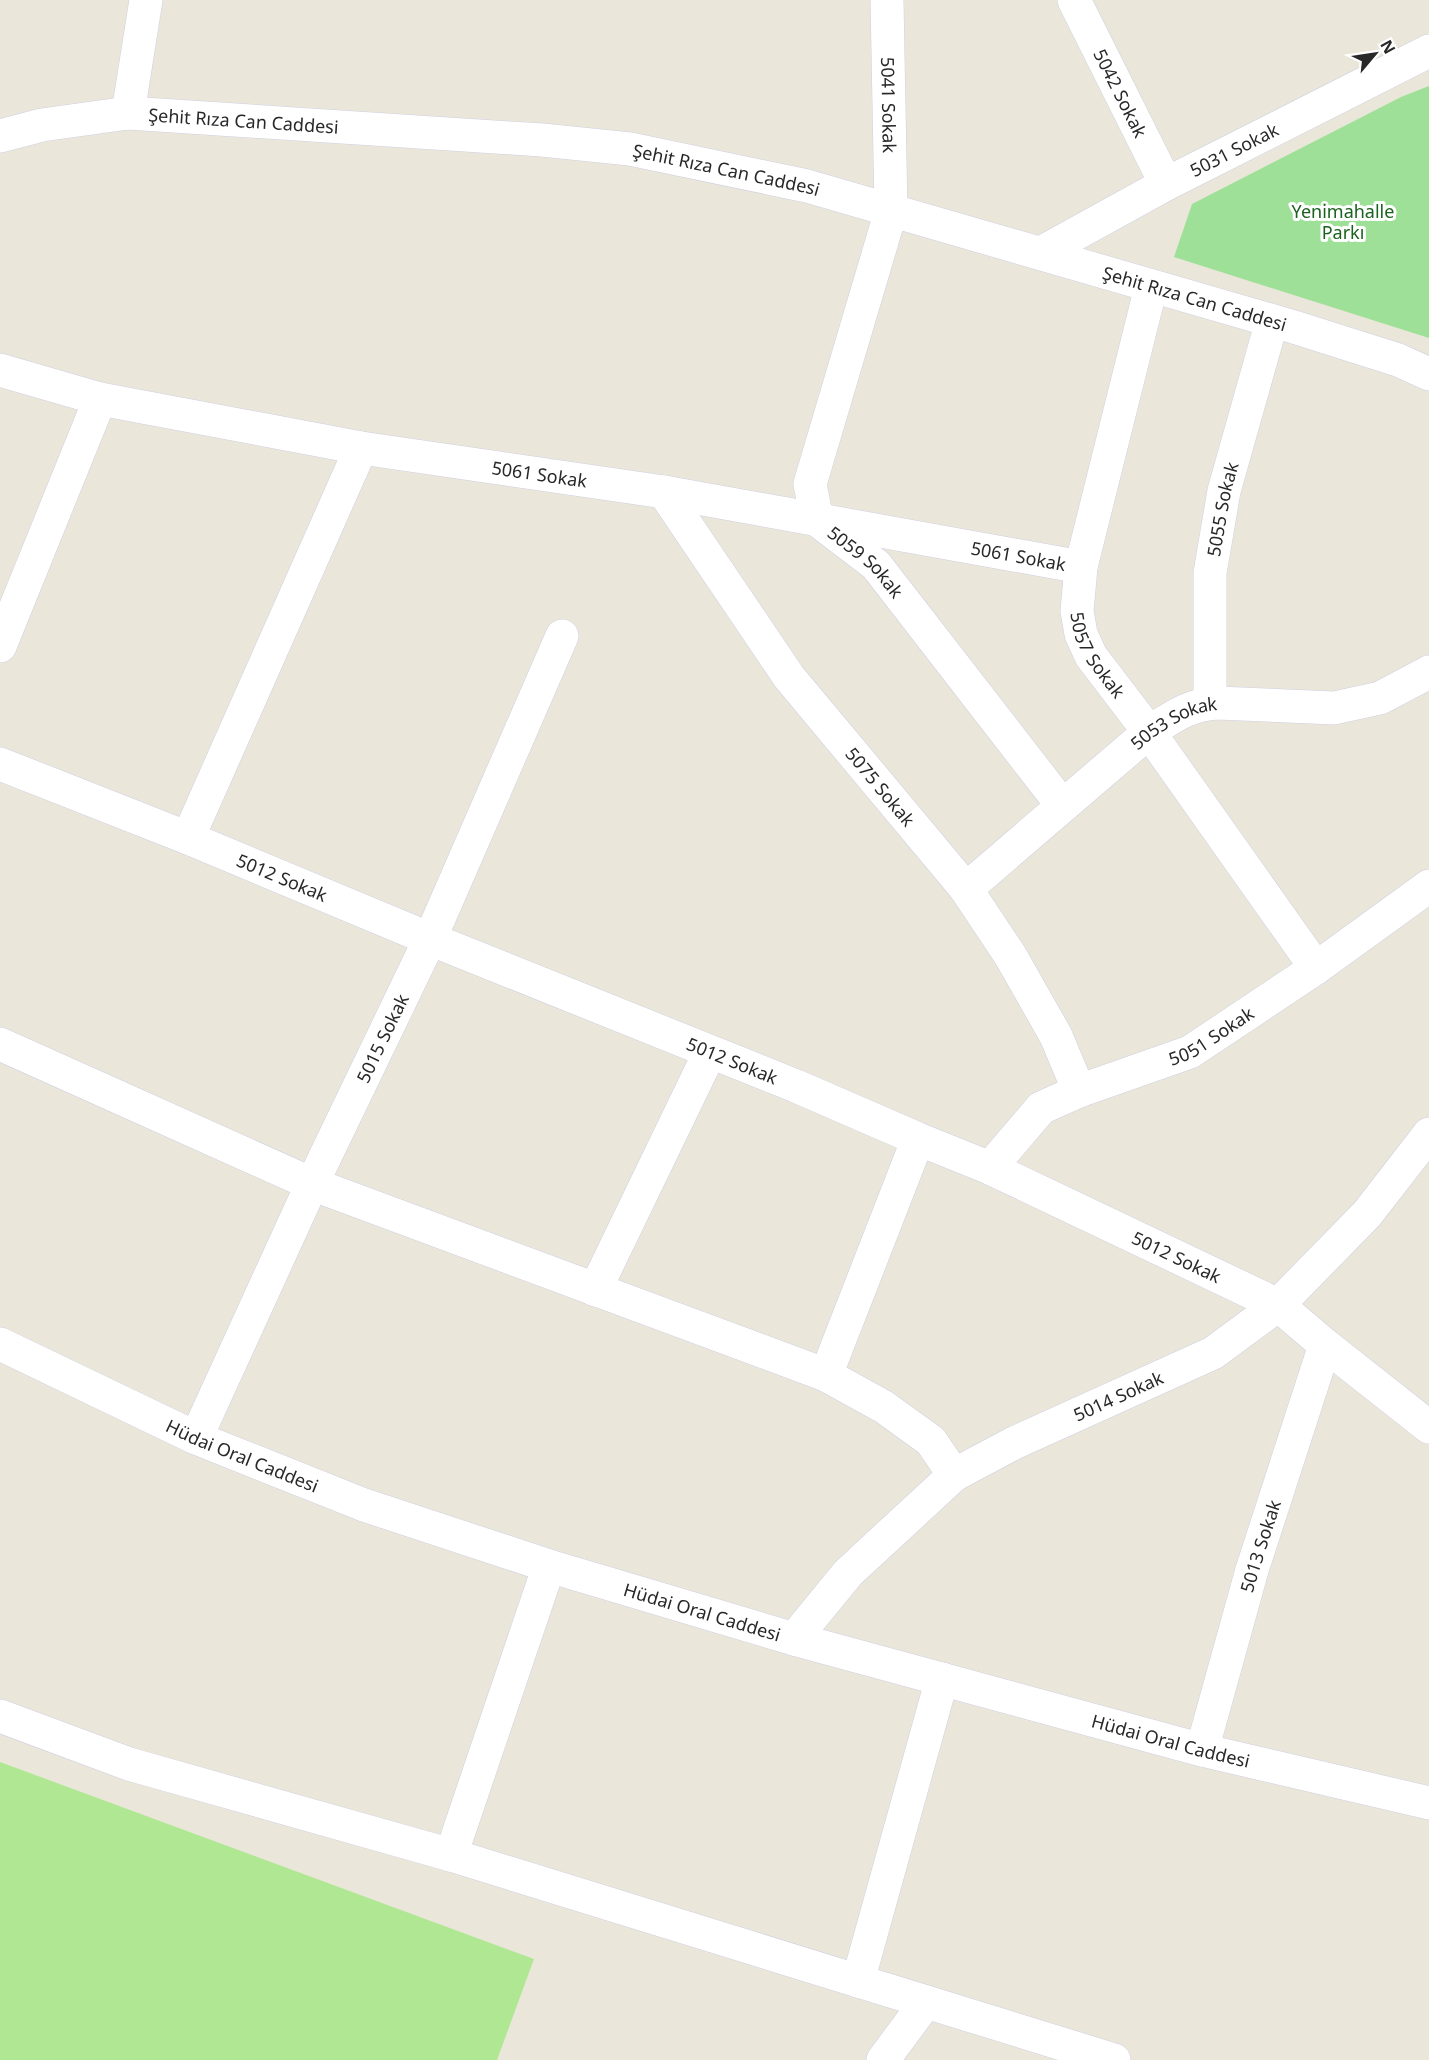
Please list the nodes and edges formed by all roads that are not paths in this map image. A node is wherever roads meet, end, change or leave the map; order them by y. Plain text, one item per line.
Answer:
1 (146, 0) edge
2 (887, 0) edge
3 (1074, 0) edge
4 (1429, 51) edge
5 (128, 113) junction
6 (0, 136) edge
7 (1166, 184) junction
8 (891, 211) junction
9 (1041, 253) junction
10 (1151, 286) junction
11 (1272, 321) junction
12 (0, 370) edge
13 (1429, 374) edge
14 (100, 399) junction
15 (361, 448) junction
16 (664, 492) junction
17 (816, 520) junction
18 (1081, 567) junction
19 (562, 636) dead end
20 (0, 646) edge
21 (1429, 672) edge
22 (1210, 703) junction
23 (1149, 732) junction
24 (0, 764) edge
25 (1062, 805) junction
26 (188, 838) junction
27 (1429, 886) edge
28 (966, 889) junction
29 (430, 939) junction
30 (1316, 968) junction
31 (0, 1044) edge
32 (710, 1052) junction
33 (1079, 1090) junction
34 (1429, 1134) edge
35 (918, 1139) junction
36 (990, 1168) junction
37 (312, 1184) junction
38 (595, 1290) junction
39 (1278, 1305) junction
40 (0, 1344) edge
41 (1325, 1346) junction
42 (826, 1375) junction
43 (1429, 1427) edge
44 (196, 1438) junction
45 (954, 1475) junction
46 (549, 1566) junction
47 (794, 1640) junction
48 (942, 1679) junction
49 (0, 1716) edge
50 (1203, 1750) junction
51 (1429, 1803) edge
52 (451, 1855) junction
53 (858, 1981) junction
54 (926, 2002) junction
55 (884, 2060) edge
56 (1114, 2060) edge

1 - 5 street
2 - 8 street, 5041 Sokak
3 - 7 street, 5042 Sokak
4 - 7 street, 5031 Sokak
5 - 6 street, Şehit Rıza Can Caddesi
5 - 8 street, Şehit Rıza Can Caddesi
7 - 9 street, 5031 Sokak
8 - 9 street, Şehit Rıza Can Caddesi
8 - 17 street, 5059 Sokak
9 - 10 street, Şehit Rıza Can Caddesi
10 - 11 street, Şehit Rıza Can Caddesi
10 - 18 street, 5057 Sokak
11 - 13 street, Şehit Rıza Can Caddesi
11 - 22 street, 5055 Sokak
12 - 14 street, 5061 Sokak
14 - 15 street, 5061 Sokak
14 - 20 street
15 - 16 street, 5061 Sokak
15 - 26 street
16 - 17 street, 5061 Sokak
16 - 28 street, 5075 Sokak
17 - 18 street, 5061 Sokak
17 - 25 street, 5059 Sokak
18 - 23 street, 5057 Sokak
19 - 29 street, 5015 Sokak
21 - 22 street, 5053 Sokak
22 - 23 street, 5053 Sokak
23 - 25 street, 5053 Sokak
23 - 30 street, 5057 Sokak
24 - 26 street, 5012 Sokak
25 - 28 street, 5053 Sokak
26 - 29 street, 5012 Sokak
27 - 30 street, 5051 Sokak
28 - 33 street, 5075 Sokak
29 - 32 street, 5012 Sokak
29 - 37 street, 5015 Sokak
30 - 33 street, 5051 Sokak
31 - 37 street
32 - 35 street, 5012 Sokak
32 - 38 street
33 - 36 street, 5051 Sokak
34 - 39 street, 5014 Sokak
35 - 36 street, 5012 Sokak
35 - 42 street
36 - 39 street, 5012 Sokak
37 - 38 street
37 - 44 street, 5015 Sokak
38 - 42 street
39 - 41 street, 5012 Sokak
39 - 45 street, 5014 Sokak
40 - 44 street, Hüdai Oral Caddesi
41 - 43 street, 5012 Sokak
41 - 50 street, 5013 Sokak
42 - 45 street
44 - 46 street, Hüdai Oral Caddesi
45 - 47 street, 5014 Sokak
46 - 47 street, Hüdai Oral Caddesi
46 - 52 street
47 - 48 street, Hüdai Oral Caddesi
48 - 50 street, Hüdai Oral Caddesi
48 - 53 street
49 - 52 street
50 - 51 street, Hüdai Oral Caddesi
52 - 53 street
53 - 54 street
54 - 55 street
54 - 56 street

